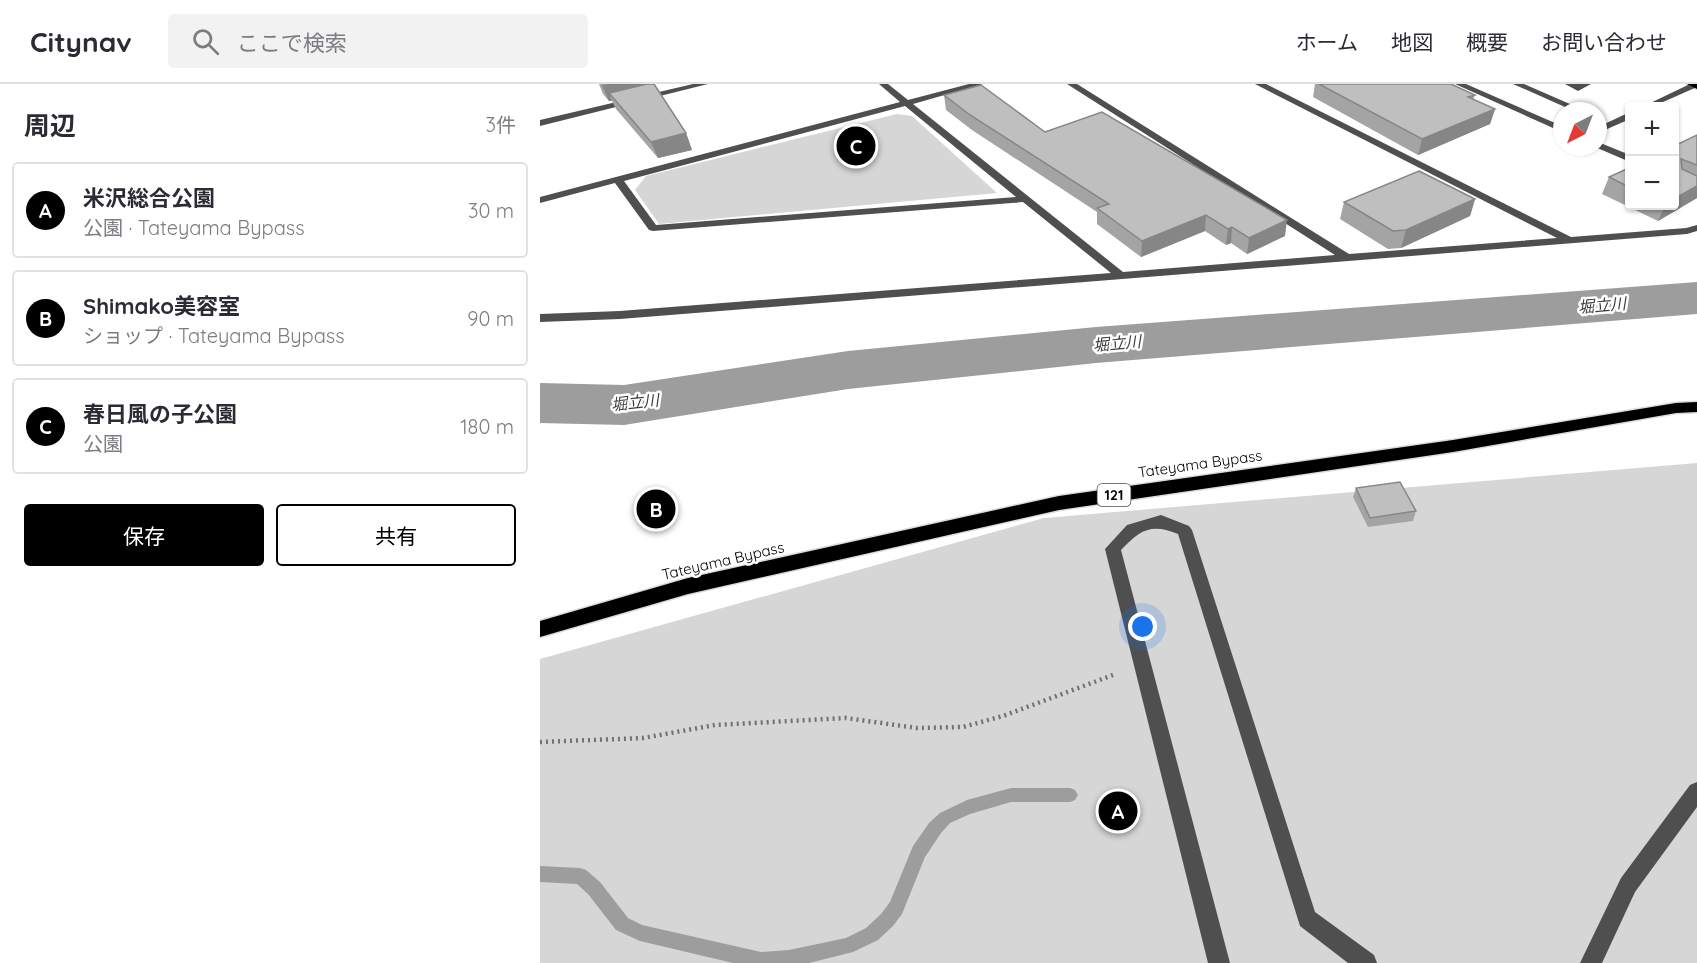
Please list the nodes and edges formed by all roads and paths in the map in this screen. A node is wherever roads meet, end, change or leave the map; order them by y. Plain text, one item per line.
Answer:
1 (704, 84) edge
2 (979, 84) edge
3 (1071, 84) edge
4 (1259, 84) edge
5 (1459, 84) edge
6 (1505, 84) edge
7 (1517, 84) edge
8 (1569, 84) edge
9 (1587, 84) edge
10 (887, 85) edge
11 (1695, 85) edge
12 (1539, 96) junction
13 (1556, 102) edge
14 (1657, 102) edge
15 (908, 103) junction
16 (1553, 103) edge
17 (1625, 117) edge
18 (540, 123) edge
19 (1607, 124) edge
20 (1553, 125) edge
21 (1607, 149) edge
22 (1625, 157) edge
23 (618, 180) junction
24 (1025, 199) junction
25 (540, 200) edge
26 (1697, 228) edge
27 (1569, 240) junction
28 (1347, 258) junction
29 (1120, 275) junction
30 (540, 318) edge
31 (1697, 407) edge
32 (540, 629) edge
33 (1113, 675) dead end
34 (540, 742) edge
35 (1697, 791) edge
36 (1220, 963) edge
37 (1366, 963) edge
38 (1591, 963) edge

1 - 18 street
2 - 15 street
3 - 28 street
4 - 27 street
5 - 20 street
6 - 12 street
7 - 12 street
8 - 9 street
10 - 15 street
11 - 14 street
12 - 13 street
12 - 16 street
15 - 23 street
15 - 24 street
17 - 19 street
21 - 22 street
23 - 24 street
23 - 25 street
24 - 29 street
26 - 27 street
27 - 28 street
28 - 29 street
29 - 30 street
31 - 32 highway, Tateyama Bypass / 121
33 - 34 path
35 - 38 street
36 - 37 street

